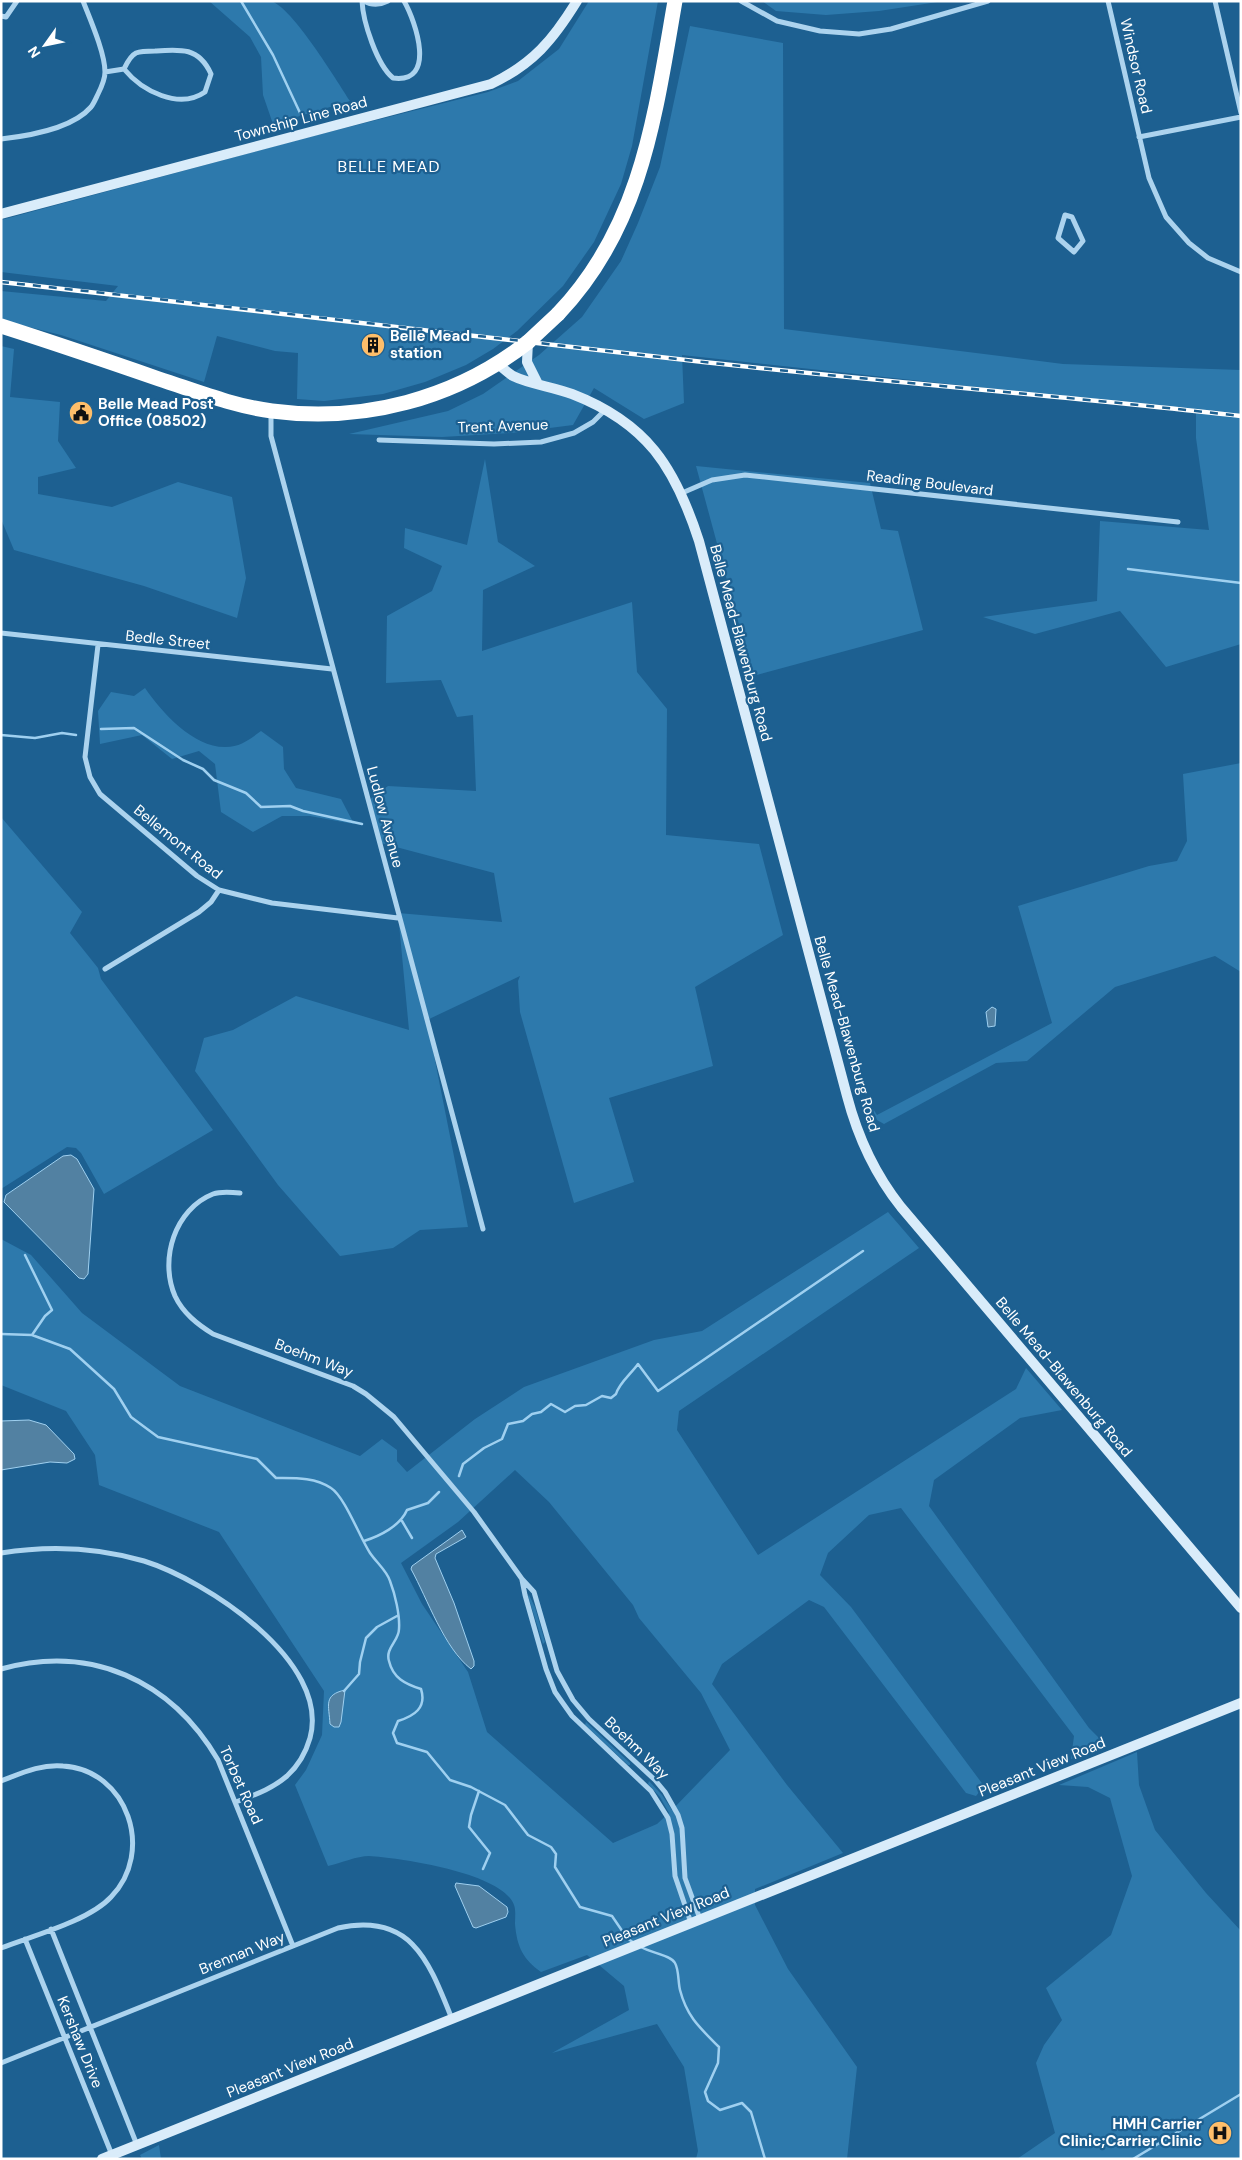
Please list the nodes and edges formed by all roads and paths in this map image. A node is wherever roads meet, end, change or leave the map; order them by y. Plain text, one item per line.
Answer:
1 (18, 1) edge
2 (84, 1) edge
3 (363, 1) edge
4 (388, 1) edge
5 (404, 1) edge
6 (577, 1) edge
7 (675, 1) edge
8 (741, 1) edge
9 (988, 1) edge
10 (1108, 1) edge
11 (1215, 1) edge
12 (1, 16) edge
13 (124, 68) junction
14 (105, 72) junction
15 (1241, 113) edge
16 (1241, 117) edge
17 (1139, 137) junction
18 (1, 139) edge
19 (1, 214) edge
20 (1074, 252) joint
21 (1241, 272) edge
22 (1, 326) edge
23 (528, 342) junction
24 (498, 364) junction
25 (537, 382) junction
26 (605, 409) junction
27 (271, 411) junction
28 (379, 440) dead end
29 (682, 493) junction
30 (1178, 522) dead end
31 (1, 633) edge
32 (98, 645) junction
33 (332, 669) junction
34 (220, 890) junction
35 (398, 918) junction
36 (105, 969) dead end
37 (240, 1193) dead end
38 (483, 1229) dead end
39 (1, 1553) edge
40 (522, 1579) junction
41 (1241, 1608) edge
42 (553, 1656) junction
43 (543, 1661) junction
44 (1, 1669) edge
45 (1241, 1704) edge
46 (582, 1712) junction
47 (577, 1721) junction
48 (1, 1781) edge
49 (236, 1802) junction
50 (682, 1831) junction
51 (672, 1832) junction
52 (696, 1922) junction
53 (51, 1929) junction
54 (25, 1939) junction
55 (293, 1946) junction
56 (1, 1948) edge
57 (452, 2019) junction
58 (90, 2027) junction
59 (65, 2037) junction
60 (1, 2063) edge
61 (137, 2145) junction
62 (107, 2157) edge

1 - 12 street
2 - 14 street
3 - 4 street
3 - 5 street
6 - 19 street, Township Line Road
7 - 23 highway, bridge
8 - 9 street
10 - 17 street, Windsor Road
11 - 15 street
13 - 13 street
13 - 14 street
14 - 18 street
16 - 17 street, Windsor Road
17 - 21 street, Windsor Road
20 - 20 street
22 - 27 highway
23 - 24 highway
23 - 25 street
24 - 25 street
24 - 27 highway
25 - 26 street
26 - 28 street, Trent Avenue
26 - 29 street, Belle Mead-Blawenburg Road
27 - 33 street, Ludlow Avenue
29 - 30 street, Reading Boulevard
29 - 41 street, Belle Mead-Blawenburg Road
31 - 32 street, Bedle Street
32 - 33 street, Bedle Street
32 - 34 street, Bellemont Road
33 - 35 street, Ludlow Avenue
34 - 35 street, Bellemont Road
34 - 36 street
35 - 38 street, Ludlow Avenue
37 - 40 street, Boehm Way
39 - 49 street
40 - 42 street, Boehm Way
40 - 43 street, Boehm Way
42 - 43 street
42 - 46 street, Boehm Way
43 - 47 street, Boehm Way
44 - 49 street, Torbet Road
45 - 52 street, Pleasant View Road
46 - 47 street
46 - 50 street, Boehm Way
47 - 51 street, Boehm Way
48 - 53 street
49 - 55 street, Torbet Road
50 - 51 street
50 - 52 street, Boehm Way
51 - 52 street, Boehm Way
52 - 57 street, Pleasant View Road
53 - 54 street
53 - 58 street, Kershaw Drive
54 - 56 street
54 - 59 street, Kershaw Drive
55 - 57 street, Brennan Way
55 - 58 street, Brennan Way
57 - 61 street, Pleasant View Road
58 - 59 street, Brennan Way
58 - 61 street, Kershaw Drive
59 - 60 street, Brennan Way
59 - 62 street, Kershaw Drive
61 - 62 street, Pleasant View Road

